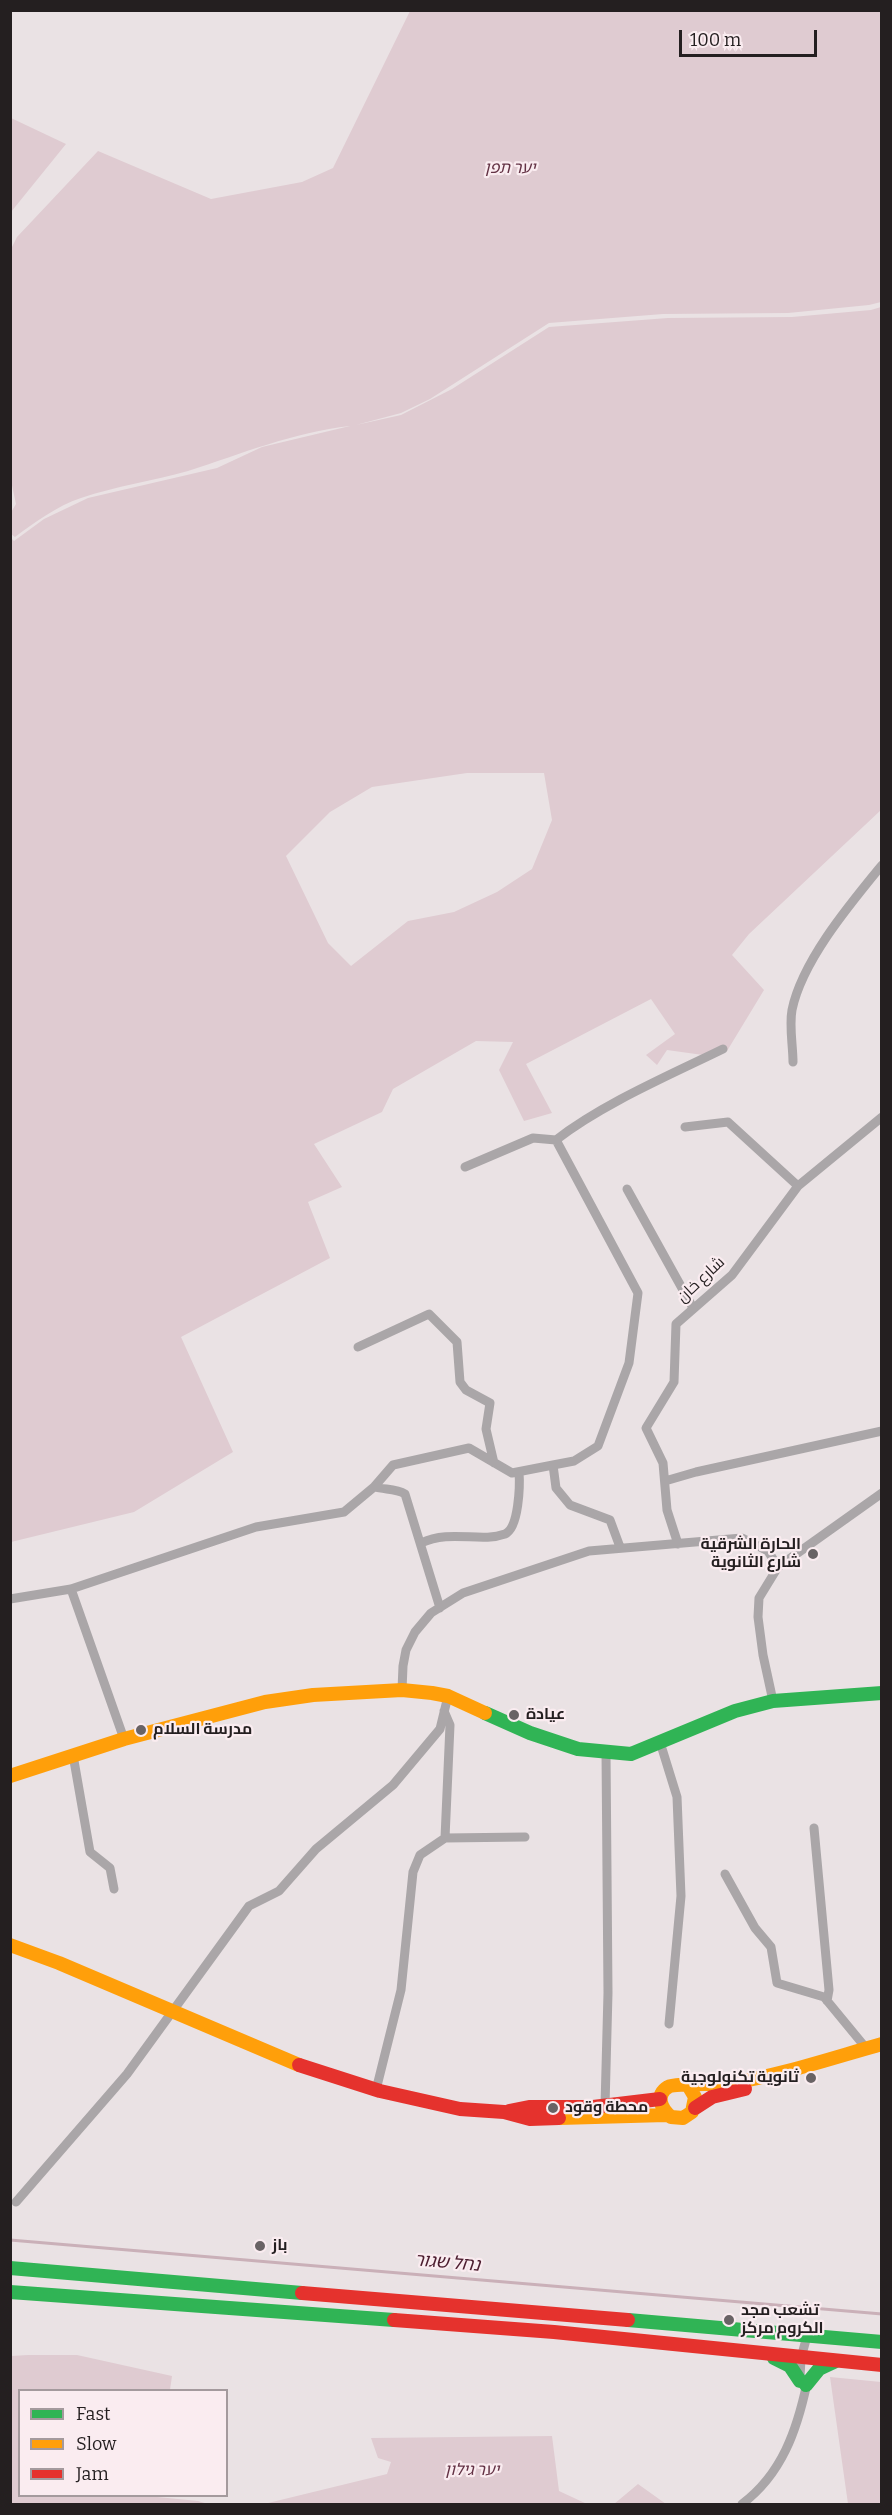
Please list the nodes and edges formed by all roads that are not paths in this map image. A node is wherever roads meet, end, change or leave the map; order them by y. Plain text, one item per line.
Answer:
1 (882, 865) edge
2 (723, 1049) dead end
3 (793, 1062) dead end
4 (882, 1117) edge
5 (685, 1127) dead end
6 (556, 1140) junction
7 (465, 1167) dead end
8 (798, 1186) junction
9 (627, 1189) dead end
10 (693, 1308) junction
11 (358, 1347) dead end
12 (882, 1431) edge
13 (494, 1463) junction
14 (553, 1465) junction
15 (519, 1472) junction
16 (665, 1481) junction
17 (374, 1487) junction
18 (882, 1493) edge
19 (421, 1543) junction
20 (678, 1544) junction
21 (620, 1547) junction
22 (778, 1567) junction
23 (71, 1589) junction
24 (10, 1599) edge
25 (440, 1608) junction
26 (402, 1690) junction
27 (882, 1693) edge
28 (448, 1696) junction
29 (773, 1701) junction
30 (444, 1711) junction
31 (124, 1739) junction
32 (660, 1742) junction
33 (606, 1752) junction
34 (73, 1755) junction
35 (10, 1776) edge
36 (814, 1828) dead end
37 (525, 1837) dead end
38 (445, 1838) junction
39 (725, 1874) dead end
40 (114, 1889) dead end
41 (10, 1945) edge
42 (827, 2001) junction
43 (172, 2012) junction
44 (669, 2024) dead end
45 (882, 2044) edge
46 (866, 2048) junction
47 (882, 2051) edge
48 (689, 2087) junction
49 (376, 2090) junction
50 (660, 2099) junction
51 (605, 2106) junction
52 (695, 2108) junction
53 (504, 2112) junction
54 (666, 2115) junction
55 (16, 2202) dead end
56 (10, 2268) edge
57 (10, 2292) edge
58 (807, 2336) junction
59 (882, 2342) edge
60 (768, 2355) junction
61 (805, 2358) junction
62 (839, 2361) junction
63 (882, 2365) edge
64 (803, 2383) junction
65 (742, 2505) edge

1 - 3 street
2 - 6 street
4 - 8 street, شارع خان
5 - 8 street
6 - 7 street
6 - 14 street
8 - 10 street, شارع خان
9 - 10 street
10 - 16 street, شارع خان
11 - 13 street
12 - 16 street
13 - 15 street
13 - 17 street
14 - 15 street
14 - 21 street
15 - 19 street
16 - 20 street, شارع خان
17 - 19 street
17 - 23 street
18 - 22 street
19 - 25 street
20 - 21 street
20 - 22 street
21 - 25 street
22 - 29 street
23 - 24 street
23 - 31 street
25 - 26 street
26 - 28 main road
26 - 31 main road
27 - 29 main road
28 - 30 street
28 - 33 main road
29 - 32 main road
30 - 38 street
30 - 43 street
31 - 34 main road
32 - 33 main road
32 - 44 street
33 - 51 street
34 - 35 main road
34 - 40 street
36 - 42 street
37 - 38 street
38 - 49 street
39 - 42 street
41 - 43 main road
42 - 46 street
43 - 49 main road
43 - 55 street
45 - 46 main road
46 - 48 main road
47 - 52 main road
48 - 50 main road
48 - 52 main road
49 - 53 main road
50 - 51 main road
50 - 54 main road
51 - 53 main road
52 - 54 main road
53 - 54 main road
56 - 58 main road
57 - 60 main road
58 - 59 main road
58 - 61 street
60 - 61 main road
60 - 64 main road
61 - 62 main road
61 - 64 street
62 - 63 main road
62 - 64 main road
64 - 65 street

